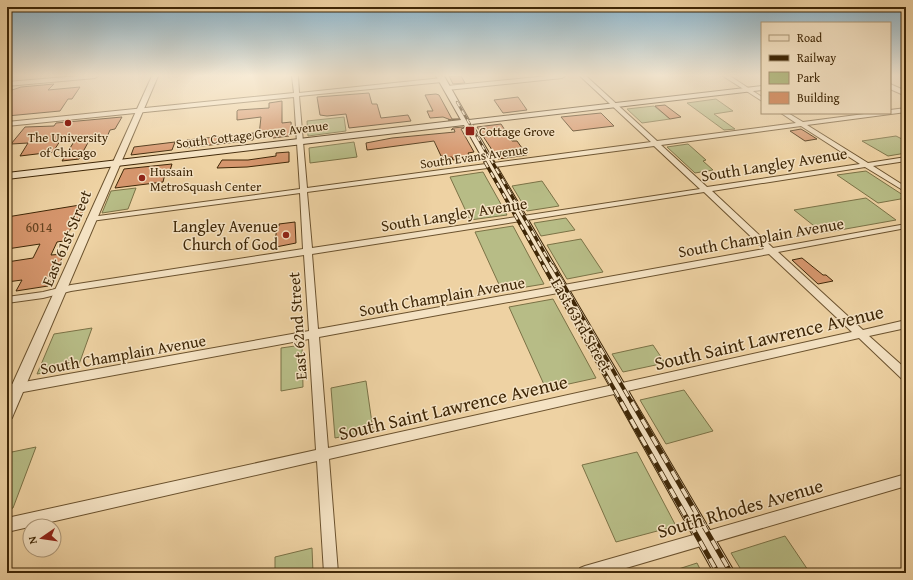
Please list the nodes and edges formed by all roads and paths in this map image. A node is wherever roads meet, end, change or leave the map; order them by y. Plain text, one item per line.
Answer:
1 (142, 103) edge
2 (212, 103) edge
3 (297, 103) edge
4 (455, 103) edge
5 (631, 103) edge
6 (614, 105) junction
7 (139, 110) junction
8 (906, 110) edge
9 (891, 112) edge
10 (786, 114) edge
11 (877, 114) edge
12 (466, 122) junction
13 (7, 124) edge
14 (802, 124) junction
15 (300, 142) junction
16 (656, 144) junction
17 (906, 159) edge
18 (115, 164) junction
19 (866, 165) junction
20 (491, 166) junction
21 (7, 176) edge
22 (706, 190) junction
23 (906, 190) edge
24 (304, 191) junction
25 (521, 218) junction
26 (91, 219) junction
27 (906, 226) edge
28 (308, 251) junction
29 (771, 251) junction
30 (562, 289) junction
31 (60, 291) junction
32 (7, 300) edge
33 (906, 324) edge
34 (314, 334) junction
35 (861, 334) junction
36 (906, 376) edge
37 (619, 388) junction
38 (12, 390) edge
39 (7, 412) edge
40 (322, 455) junction
41 (906, 480) edge
42 (7, 525) edge
43 (705, 538) junction
44 (331, 573) edge
45 (585, 573) edge
46 (725, 573) edge

1 - 7 street, East 61st Street
2 - 7 street
3 - 15 street, East 62nd Street
4 - 12 main road, East 63rd Street
5 - 6 main road, South Cottage Grove Avenue
6 - 12 main road, South Cottage Grove Avenue
6 - 16 street
7 - 13 street
7 - 18 street, East 61st Street
8 - 9 street
10 - 14 street
11 - 14 street, South Evans Avenue
12 - 15 main road, South Cottage Grove Avenue
12 - 20 main road, East 63rd Street
14 - 16 street, South Evans Avenue
14 - 19 street
15 - 18 main road, South Cottage Grove Avenue
15 - 24 street, East 62nd Street
16 - 20 street, South Evans Avenue
16 - 22 street
17 - 19 street, South Langley Avenue
18 - 21 main road, South Cottage Grove Avenue
18 - 26 street, East 61st Street
19 - 22 street, South Langley Avenue
19 - 23 street
20 - 24 street, South Evans Avenue
20 - 25 main road, East 63rd Street
22 - 25 street, South Langley Avenue
22 - 29 street
24 - 26 street, South Evans Avenue
24 - 28 street, East 62nd Street
25 - 28 street, South Langley Avenue
25 - 30 main road, East 63rd Street
26 - 31 street, East 61st Street
27 - 29 street, South Champlain Avenue
28 - 31 street, South Langley Avenue
28 - 34 street, East 62nd Street
29 - 30 street, South Champlain Avenue
29 - 35 street
30 - 34 street, South Champlain Avenue
30 - 37 main road, East 63rd Street
31 - 32 street, South Langley Avenue
31 - 38 street, East 61st Street
33 - 35 street, South Saint Lawrence Avenue
34 - 38 street, South Champlain Avenue
34 - 40 street, East 62nd Street
35 - 36 street
35 - 37 street, South Saint Lawrence Avenue
37 - 40 street, South Saint Lawrence Avenue
37 - 43 main road, East 63rd Street
38 - 39 street, East 61st Street
40 - 42 street, South Saint Lawrence Avenue
40 - 44 street, East 62nd Street
41 - 43 street, South Rhodes Avenue
43 - 45 street, South Rhodes Avenue
43 - 46 main road, East 63rd Street

